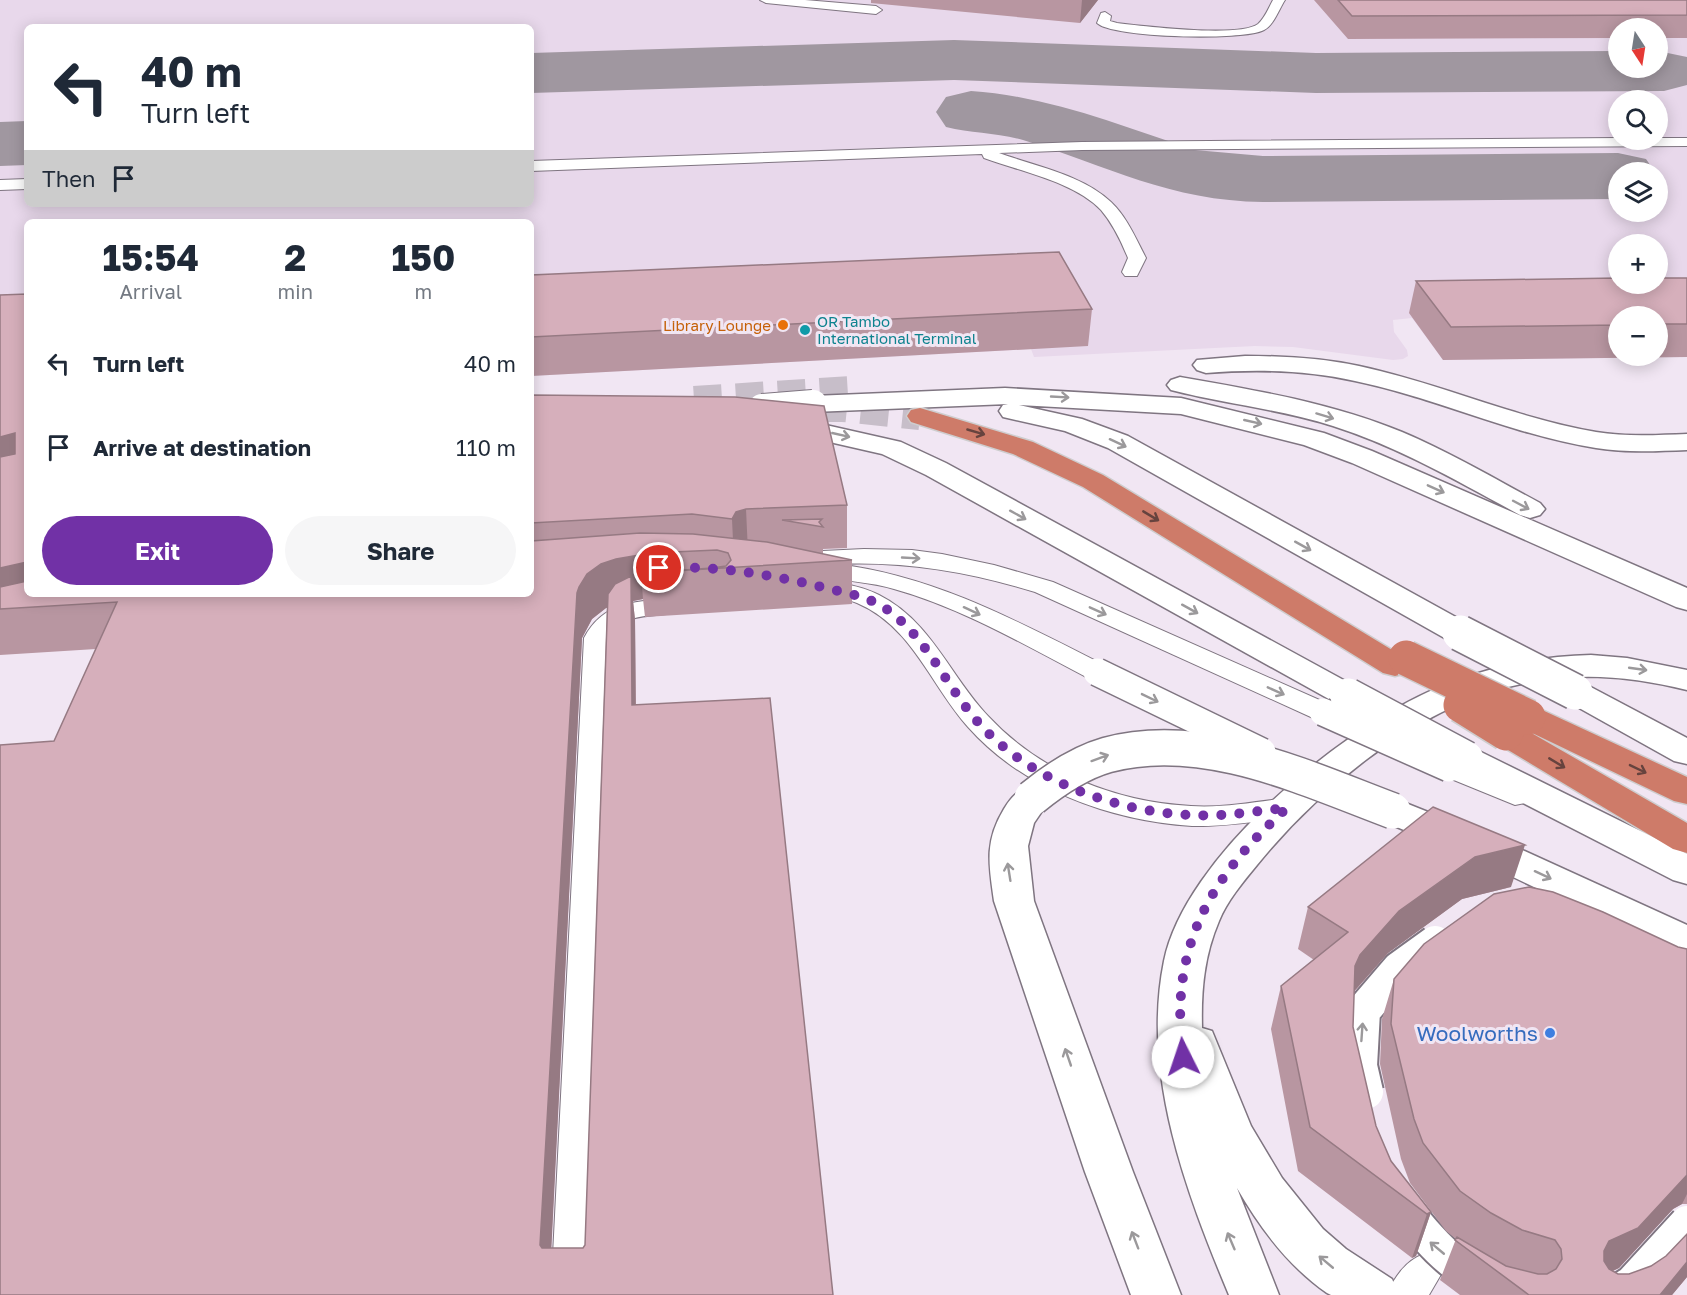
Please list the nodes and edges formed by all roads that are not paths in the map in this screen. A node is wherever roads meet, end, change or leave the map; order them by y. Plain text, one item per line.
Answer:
1 (766, 0) edge
2 (1279, 0) edge
3 (876, 10) dead end
4 (1106, 16) dead end
5 (1687, 142) edge
6 (978, 150) junction
7 (534, 166) edge
8 (24, 184) edge
9 (0, 185) edge
10 (1131, 272) dead end
11 (1206, 365) dead end
12 (852, 390) tunnel mouth
13 (813, 404) junction
14 (920, 416) tunnel mouth
15 (1687, 442) edge
16 (784, 569) junction
17 (1687, 594) edge
18 (1687, 600) edge
19 (708, 604) dead end
20 (1687, 681) edge
21 (1336, 704) junction
22 (1517, 725) junction
23 (1687, 753) edge
24 (1687, 792) edge
25 (1287, 808) junction
26 (1393, 811) junction
27 (1687, 840) edge
28 (1687, 870) edge
29 (1463, 922) edge
30 (1684, 962) edge
31 (1183, 981) junction
32 (1372, 1120) edge
33 (1386, 1174) edge
34 (1687, 1223) edge
35 (571, 1295) edge
36 (1156, 1295) edge
37 (1254, 1295) edge
38 (1374, 1295) edge
39 (1525, 1295) edge
40 (1604, 1295) edge

1 - 3 lane
2 - 4 lane
5 - 6 lane
6 - 7 lane
6 - 10 lane
8 - 9 lane
11 - 15 street
12 -> 17 street
13 -> 18 street
13 -> 21 street, bridge
13 -> 23 street, bridge
14 -> 22 highway, bridge
16 -> 21 lane
16 - 25 lane
16 -> 26 lane, bridge
19 - 35 lane
25 -> 20 street
21 - 28 street, bridge
22 -> 24 highway
22 -> 27 highway
25 - 31 street
26 -> 30 street
36 -> 26 street, bridge
32 -> 29 lane, bridge
37 -> 31 street
38 -> 31 street
39 -> 33 lane, bridge
34 - 40 lane, bridge

